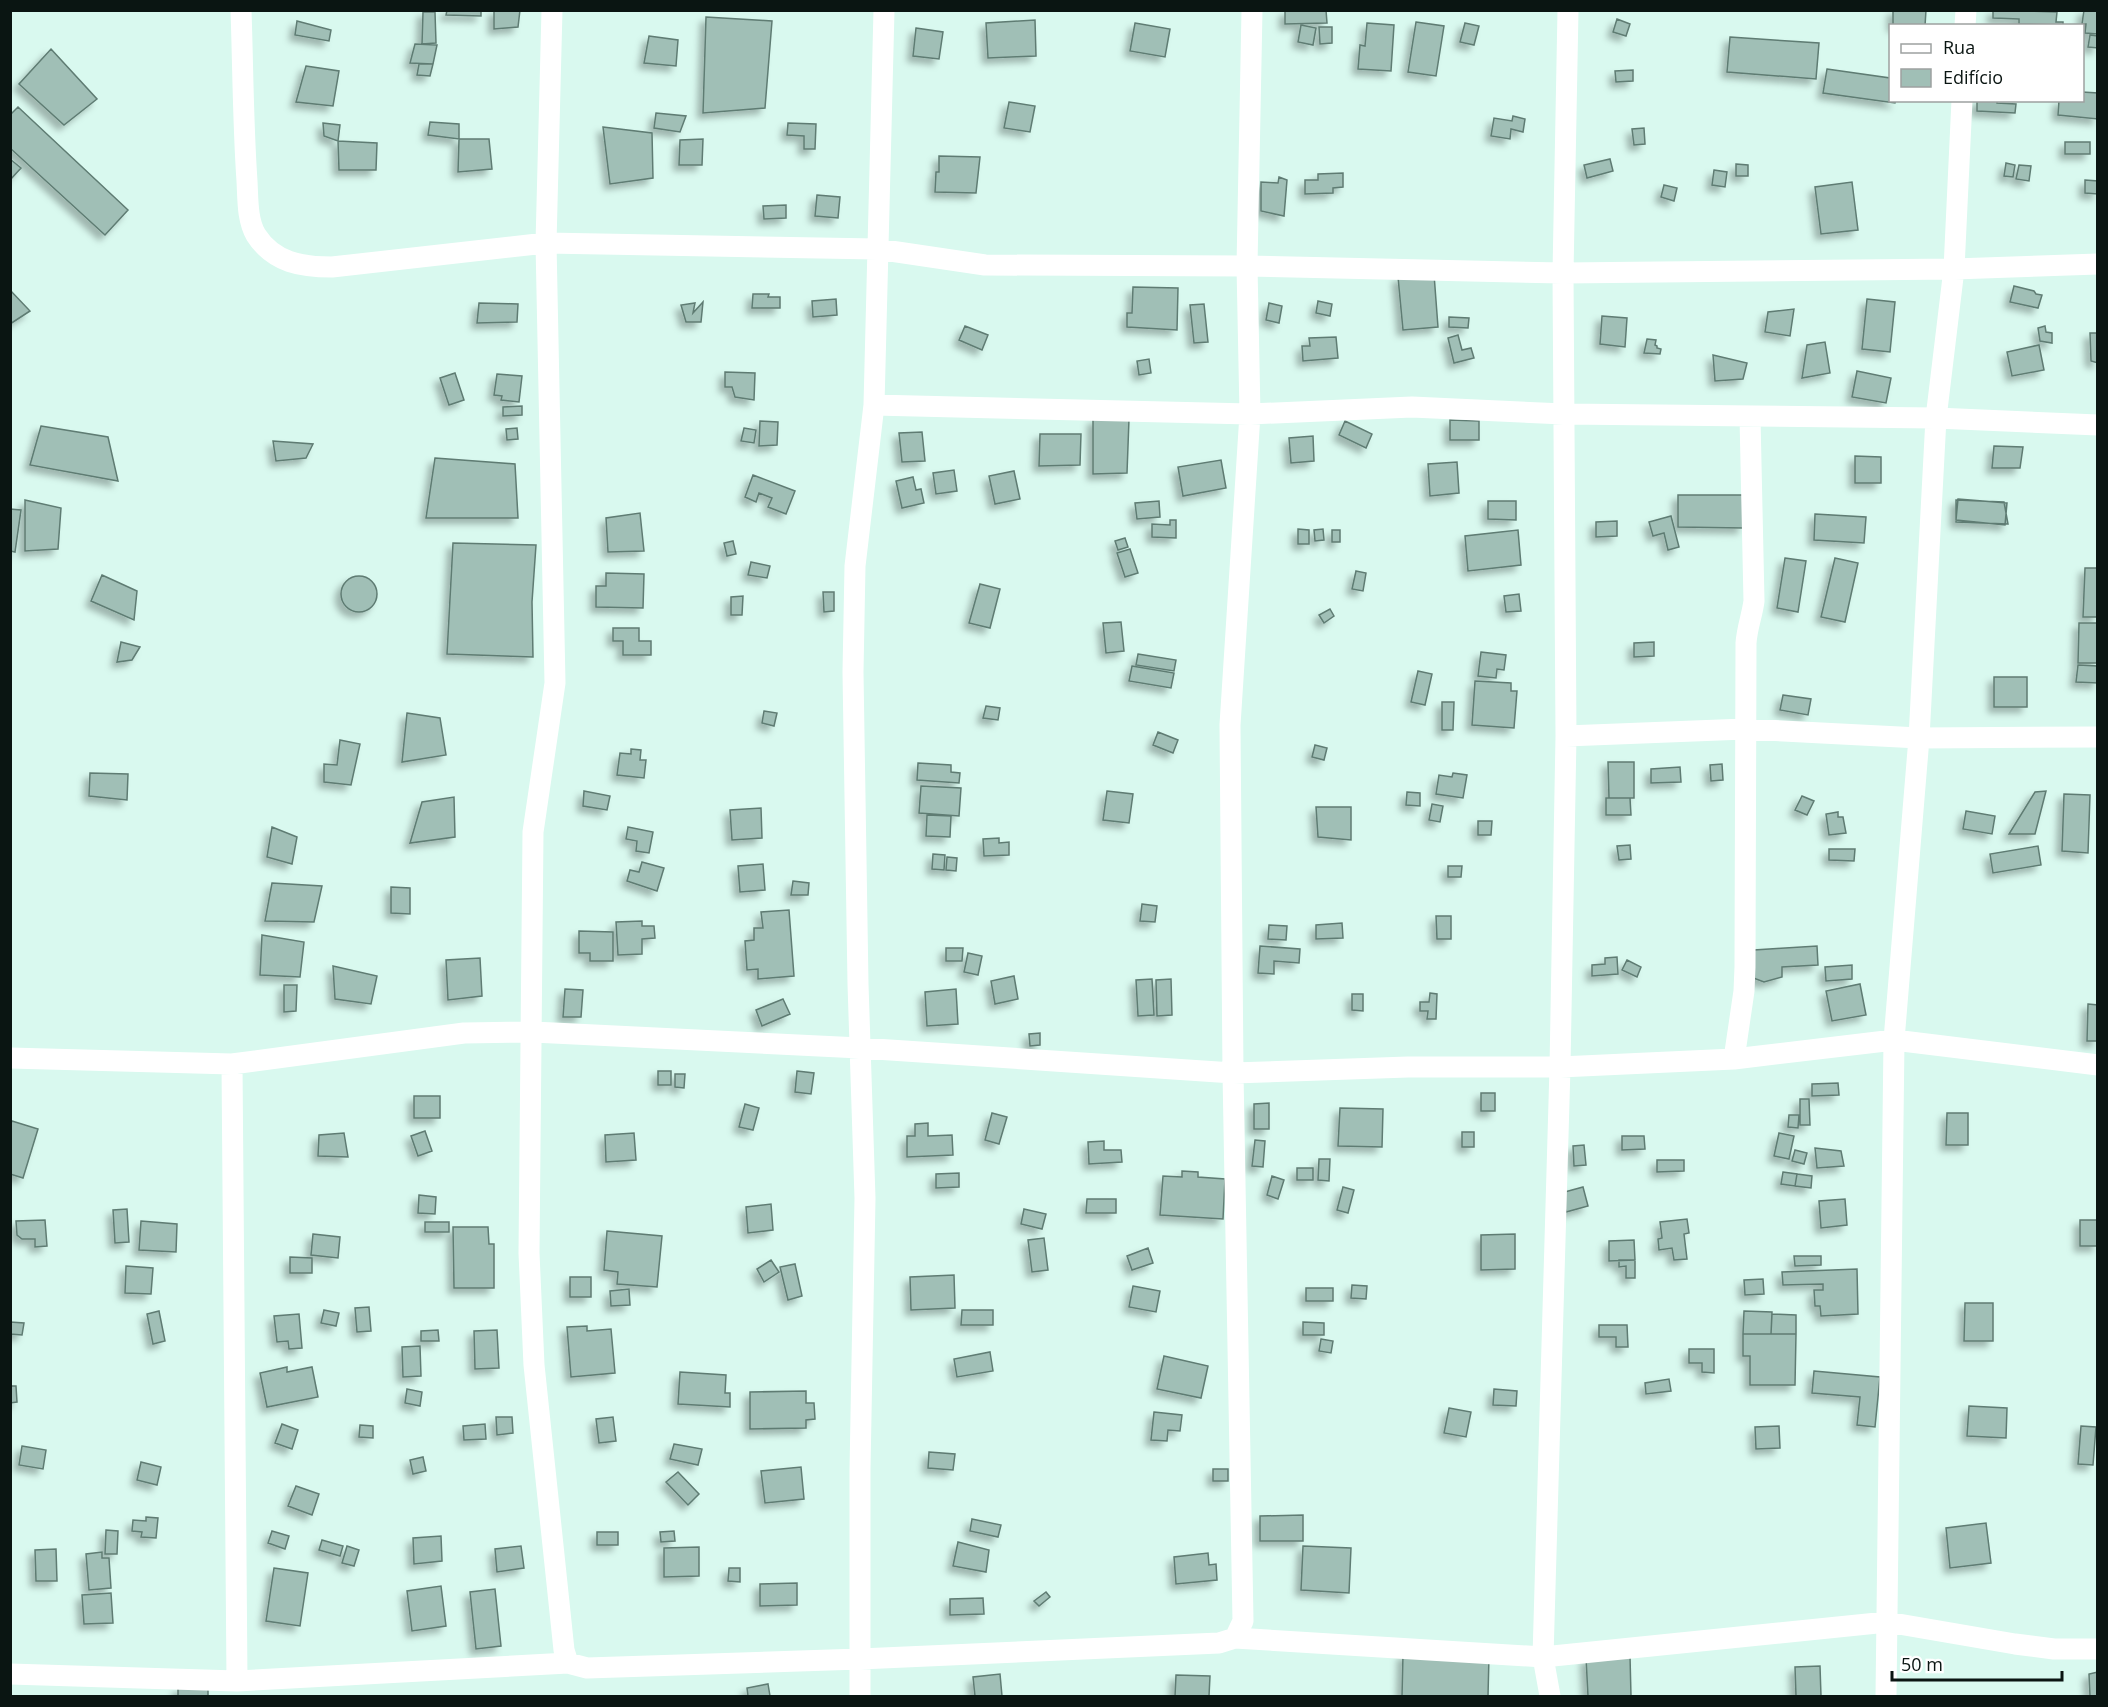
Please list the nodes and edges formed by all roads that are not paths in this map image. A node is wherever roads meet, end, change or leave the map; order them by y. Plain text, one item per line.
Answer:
1 (241, 10) edge
2 (552, 10) edge
3 (884, 10) edge
4 (1252, 10) edge
5 (1568, 10) edge
6 (1962, 102) edge
7 (546, 243) junction
8 (877, 249) junction
9 (2097, 264) edge
10 (1246, 266) junction
11 (1954, 269) junction
12 (1563, 273) junction
13 (874, 405) junction
14 (1250, 414) junction
15 (1564, 414) junction
16 (1750, 417) junction
17 (1936, 418) junction
18 (2097, 425) edge
19 (1745, 729) junction
20 (1566, 736) junction
21 (2097, 737) edge
22 (1919, 738) junction
23 (533, 1032) junction
24 (1894, 1040) junction
25 (860, 1048) junction
26 (10, 1058) edge
27 (1734, 1059) junction
28 (232, 1064) junction
29 (2097, 1065) edge
30 (1560, 1067) junction
31 (1233, 1073) junction
32 (1887, 1622) junction
33 (1234, 1638) junction
34 (2097, 1649) edge
35 (1543, 1657) junction
36 (860, 1659) junction
37 (568, 1663) junction
38 (10, 1674) edge
39 (237, 1680) junction
40 (860, 1696) edge
41 (1550, 1696) edge
42 (1886, 1696) edge

1 - 7 street
2 - 7 street
3 - 8 street
4 - 10 street
5 - 12 street
6 - 11 street
7 - 8 street
7 - 23 street
8 - 10 street
8 - 13 street
9 - 11 street
10 - 12 street
10 - 14 street
11 - 12 street
11 - 17 street
12 - 15 street
13 - 14 street
13 - 25 street
14 - 15 street
14 - 31 street
15 - 16 street
15 - 20 street
16 - 17 street
16 - 19 street
17 - 18 street
17 - 22 street
19 - 20 street
19 - 22 street
19 - 27 street
20 - 30 street
21 - 22 street
22 - 24 street
23 - 25 street
23 - 28 street
23 - 37 street
24 - 27 street
24 - 29 street
24 - 32 street
25 - 31 street
25 - 36 street
26 - 28 street
27 - 30 street
28 - 39 street
30 - 31 street
30 - 35 street
31 - 33 street
32 - 34 street
32 - 35 street
32 - 42 street
33 - 35 street
33 - 36 street
35 - 41 street
36 - 37 street
36 - 40 street
37 - 39 street
38 - 39 street

